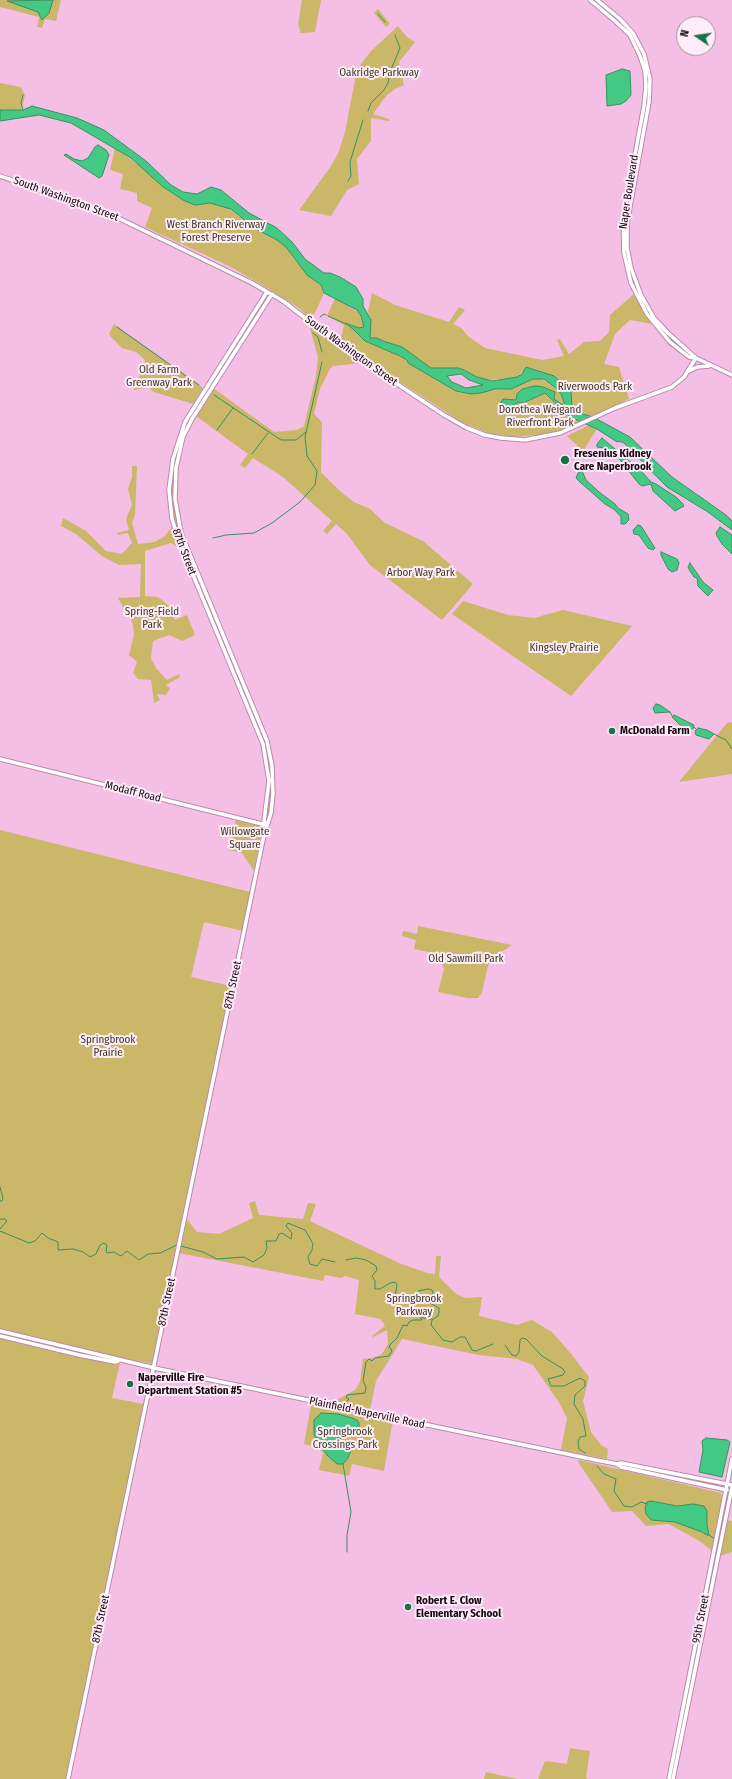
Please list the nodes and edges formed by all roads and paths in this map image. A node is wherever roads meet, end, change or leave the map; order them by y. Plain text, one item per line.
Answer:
1 (590, 0) edge
2 (597, 0) edge
3 (0, 176) edge
4 (267, 292) junction
5 (272, 294) junction
6 (696, 358) junction
7 (711, 366) junction
8 (686, 373) junction
9 (732, 375) edge
10 (0, 758) edge
11 (266, 825) junction
12 (0, 1331) edge
13 (0, 1336) edge
14 (118, 1361) junction
15 (154, 1368) junction
16 (732, 1459) edge
17 (616, 1464) junction
18 (727, 1484) junction
19 (732, 1489) edge
20 (726, 1490) junction
21 (68, 1779) edge
22 (669, 1779) edge
23 (673, 1779) edge

1 - 6 main road, Naper Boulevard
2 - 6 main road, Naper Boulevard
3 - 4 main road, South Washington Street
4 - 5 main road, South Washington Street
4 - 11 main road, 87th Street
5 - 8 main road, South Washington Street
5 - 11 main road, 87th Street
6 - 7 main road
6 - 8 main road, South Washington Street
7 - 8 main road
7 - 9 main road
10 - 11 main road, Modaff Road
11 - 15 main road, 87th Street
12 - 14 main road, Plainfield-Naperville Road
13 - 14 main road, Plainfield-Naperville Road
14 - 15 main road, Plainfield-Naperville Road
15 - 17 main road, Plainfield-Naperville Road
15 - 21 main road, 87th Street
16 - 18 main road, 95th Street
17 - 18 main road, Plainfield-Naperville Road
17 - 20 main road, Plainfield-Naperville Road
18 - 19 main road, Plainfield-Naperville Road
18 - 20 main road, 95th Street
19 - 20 main road, Plainfield-Naperville Road
19 - 23 main road, 95th Street
20 - 22 main road, 95th Street

